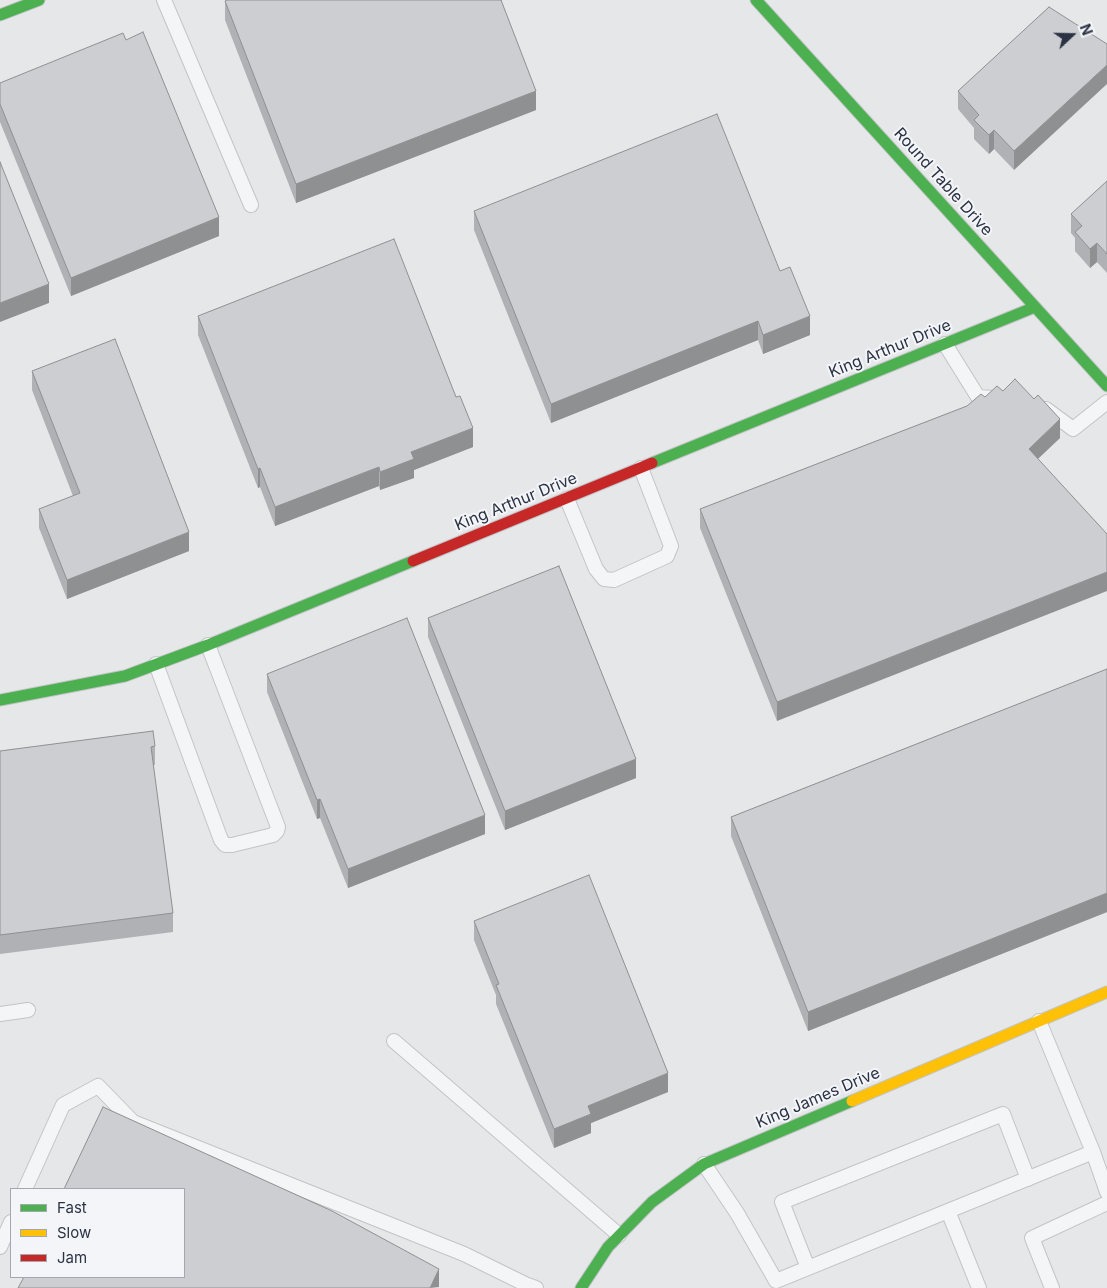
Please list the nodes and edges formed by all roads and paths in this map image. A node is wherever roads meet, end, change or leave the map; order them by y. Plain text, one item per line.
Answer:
1 (39, 0) edge
2 (164, 0) edge
3 (756, 0) edge
4 (0, 15) edge
5 (251, 205) dead end
6 (1035, 307) junction
7 (945, 344) junction
8 (1107, 386) edge
9 (1009, 395) edge
10 (1036, 402) edge
11 (1107, 402) edge
12 (641, 468) junction
13 (567, 499) junction
14 (208, 645) junction
15 (156, 664) junction
16 (0, 700) edge
17 (1107, 992) edge
18 (28, 1010) dead end
19 (0, 1014) edge
20 (1039, 1021) junction
21 (394, 1041) dead end
22 (1093, 1152) junction
23 (704, 1164) junction
24 (1028, 1179) junction
25 (25, 1188) edge
26 (1107, 1192) edge
27 (1107, 1203) edge
28 (948, 1211) junction
29 (10, 1224) edge
30 (619, 1235) junction
31 (0, 1247) edge
32 (808, 1268) junction
33 (536, 1288) edge
34 (581, 1288) edge
35 (979, 1288) edge
36 (1052, 1288) edge

1 - 4 street
2 - 5 lane
3 - 6 street, Round Table Drive
6 - 7 street, King Arthur Drive
6 - 8 street, Round Table Drive
7 - 9 lane
7 - 12 street, King Arthur Drive
10 - 11 lane
12 - 13 street, King Arthur Drive
12 - 13 lane
13 - 14 street, King Arthur Drive
14 - 15 street, King Arthur Drive
14 - 15 lane
15 - 16 street, King Arthur Drive
17 - 20 street, King James Drive
18 - 19 lane
20 - 22 lane
20 - 23 street, King James Drive
21 - 30 lane
22 - 24 lane
22 - 26 lane
23 - 30 street, King James Drive
23 - 32 lane
24 - 28 lane
24 - 32 lane
25 - 33 lane
27 - 36 lane
28 - 32 lane
28 - 35 lane
29 - 31 lane
30 - 34 street, King James Drive

